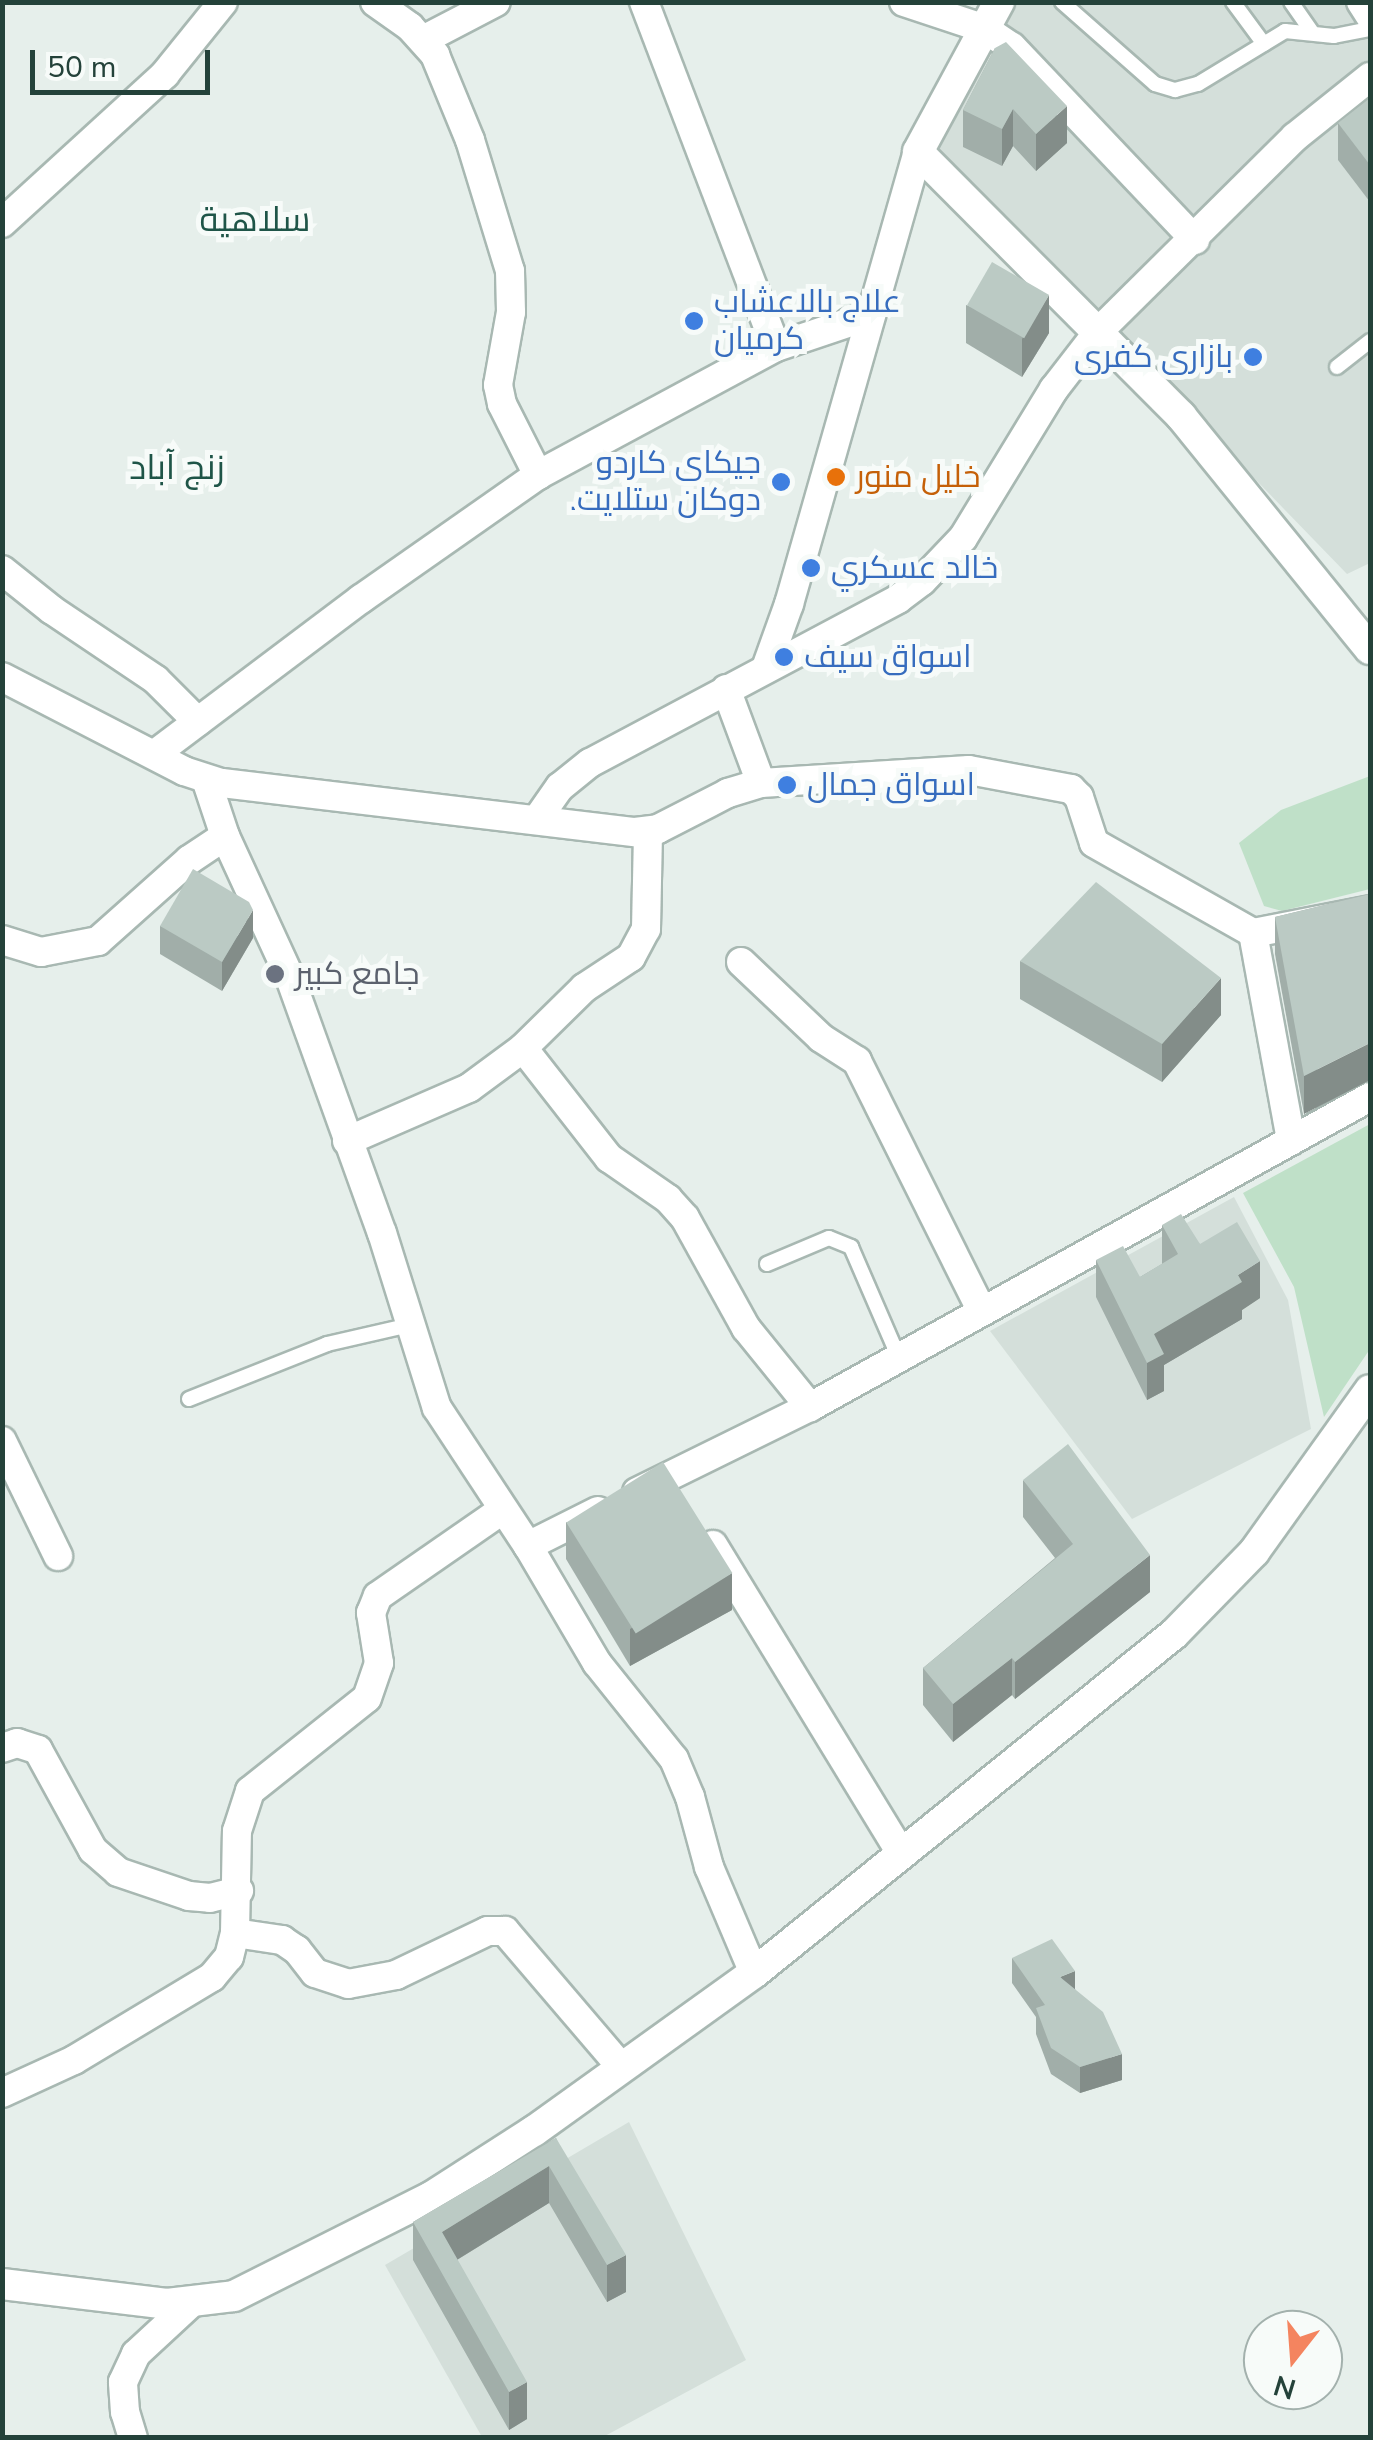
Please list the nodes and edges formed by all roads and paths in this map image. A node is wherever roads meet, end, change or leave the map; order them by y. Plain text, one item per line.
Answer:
1 (224, 2) edge
2 (375, 2) edge
3 (496, 2) edge
4 (644, 2) edge
5 (904, 2) edge
6 (1062, 2) edge
7 (1233, 2) edge
8 (1290, 2) edge
9 (1361, 2) edge
10 (992, 16) edge
11 (1370, 16) edge
12 (1370, 30) edge
13 (1310, 31) junction
14 (423, 40) junction
15 (1264, 44) junction
16 (1370, 77) edge
17 (918, 152) junction
18 (2, 223) edge
19 (1195, 240) junction
20 (871, 315) junction
21 (1098, 332) junction
22 (1370, 341) edge
23 (776, 347) junction
24 (1337, 367) dead end
25 (538, 476) junction
26 (2, 570) edge
27 (1370, 650) edge
28 (766, 668) junction
29 (2, 677) edge
30 (726, 689) junction
31 (198, 722) junction
32 (155, 754) junction
33 (206, 779) junction
34 (761, 783) junction
35 (538, 818) junction
36 (648, 832) junction
37 (225, 836) junction
38 (1370, 910) edge
39 (1253, 932) junction
40 (2, 940) edge
41 (741, 962) dead end
42 (523, 1048) junction
43 (1370, 1097) edge
44 (346, 1141) junction
45 (1291, 1142) junction
46 (767, 1264) dead end
47 (982, 1312) junction
48 (410, 1325) junction
49 (899, 1358) junction
50 (1370, 1390) edge
51 (190, 1399) dead end
52 (810, 1406) junction
53 (2, 1441) edge
54 (502, 1510) junction
55 (700, 1524) edge
56 (528, 1546) junction
57 (58, 1556) dead end
58 (2, 1748) edge
59 (901, 1852) junction
60 (239, 1891) junction
61 (235, 1933) junction
62 (754, 1974) junction
63 (622, 2068) junction
64 (2, 2092) edge
65 (2, 2284) edge
66 (190, 2304) junction
67 (133, 2438) edge

1 - 18 street
2 - 14 street
3 - 14 street
4 - 23 street
5 - 10 street
6 - 15 lane
7 - 15 lane
8 - 13 lane
9 - 11 street
10 - 17 street
10 - 19 street
12 - 13 lane
13 - 15 lane
14 - 25 street
16 - 19 street
17 - 20 street
17 - 21 street
19 - 21 street
20 - 23 street
20 - 28 street
21 - 27 street
21 - 28 street
22 - 24 lane
23 - 25 street
25 - 31 street
26 - 31 street
28 - 30 street
29 - 32 street
30 - 34 street
30 - 35 street
31 - 32 street
32 - 33 street
33 - 35 street
33 - 37 street
34 - 36 street
34 - 39 street
35 - 36 street
36 - 42 street
37 - 40 street
37 - 44 street
38 - 39 street
39 - 45 street
41 - 47 street
42 - 44 street
42 - 52 street
43 - 45 street
44 - 48 street
45 - 47 street
46 - 49 lane
47 - 49 street
48 - 51 lane
48 - 54 street
49 - 52 street
50 - 59 street
52 - 56 street
53 - 57 street
54 - 56 street
54 - 60 street
55 - 59 street
56 - 62 street
58 - 60 street
59 - 62 street
60 - 61 street
61 - 63 street
61 - 64 street
62 - 63 street
63 - 66 street
65 - 66 street
66 - 67 street

